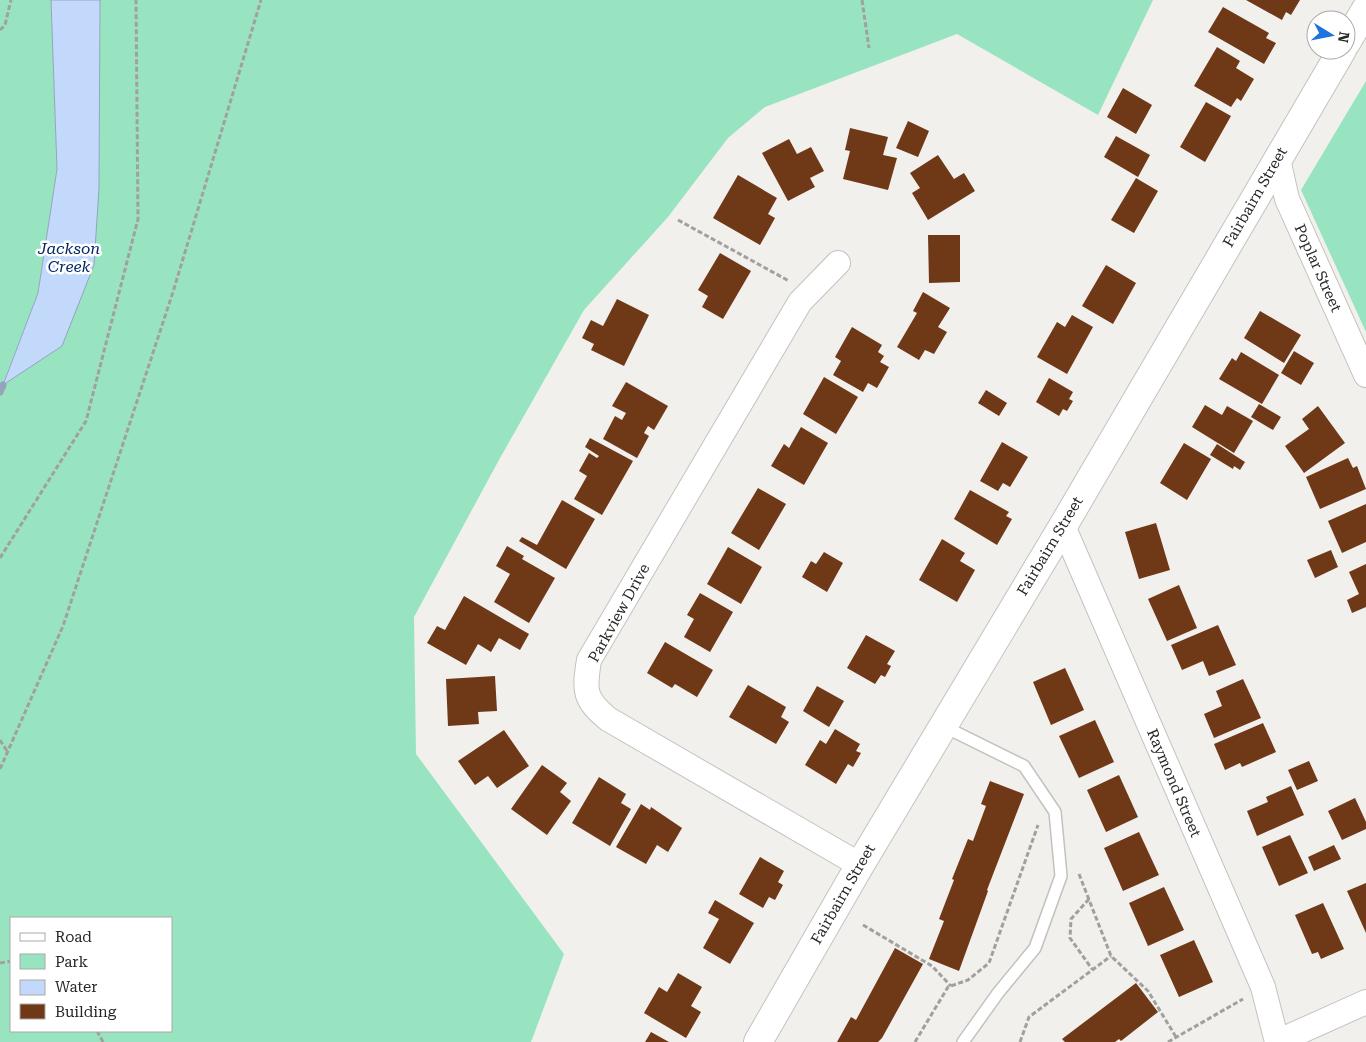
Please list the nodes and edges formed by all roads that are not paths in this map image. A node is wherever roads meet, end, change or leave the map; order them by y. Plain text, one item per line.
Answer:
1 (1366, 9) edge
2 (1356, 26) edge
3 (1336, 60) edge
4 (1278, 159) junction
5 (838, 263) dead end
6 (1366, 375) edge
7 (1063, 526) junction
8 (943, 726) junction
9 (860, 865) junction
10 (1366, 1002) edge
11 (758, 1042) edge
12 (963, 1042) edge
13 (1277, 1042) edge

1 - 2 main road
3 - 4 main road, Fairbairn Street
4 - 6 street, Poplar Street
4 - 7 main road, Fairbairn Street
5 - 9 street, Parkview Drive
7 - 8 main road, Fairbairn Street
7 - 13 street, Raymond Street
8 - 9 main road, Fairbairn Street
8 - 12 lane
9 - 11 main road, Fairbairn Street
10 - 13 street

